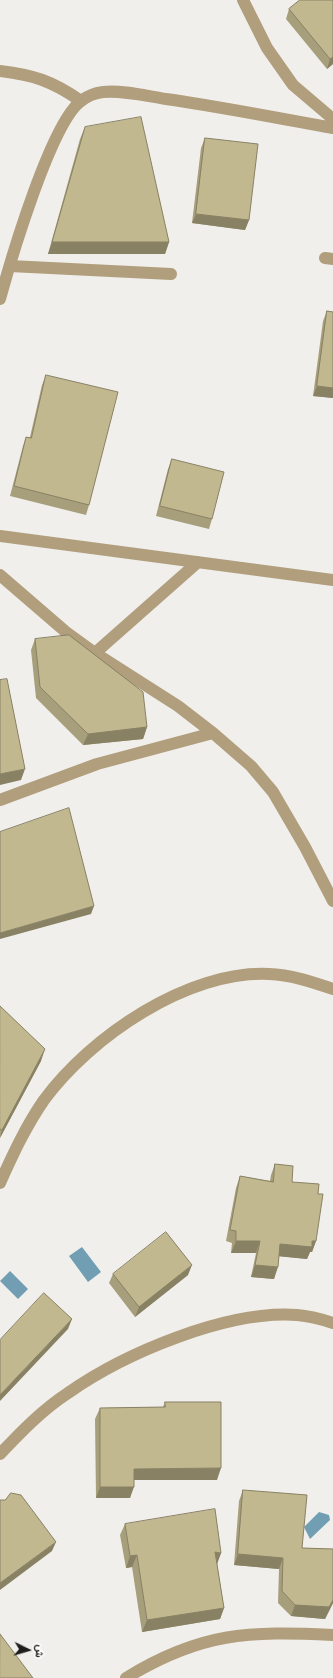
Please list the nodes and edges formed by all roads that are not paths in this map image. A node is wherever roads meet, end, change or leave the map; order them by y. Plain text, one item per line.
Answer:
1 (243, 0) edge
2 (0, 71) edge
3 (81, 101) junction
4 (333, 119) edge
5 (333, 128) edge
6 (10, 266) junction
7 (171, 274) dead end
8 (0, 299) edge
9 (0, 536) edge
10 (198, 562) junction
11 (0, 575) edge
12 (333, 580) edge
13 (95, 653) junction
14 (213, 733) junction
15 (0, 800) edge
16 (333, 901) edge
17 (333, 989) edge
18 (0, 1183) edge
19 (333, 1322) edge
20 (0, 1454) edge
21 (333, 1635) edge
22 (126, 1678) edge

1 - 4 street
2 - 3 street
3 - 5 street
3 - 6 street
6 - 7 street
6 - 8 street
9 - 10 street
10 - 12 street
10 - 13 street
11 - 13 street
13 - 14 street
14 - 15 street
14 - 16 street
17 - 18 street
19 - 20 street
21 - 22 street

